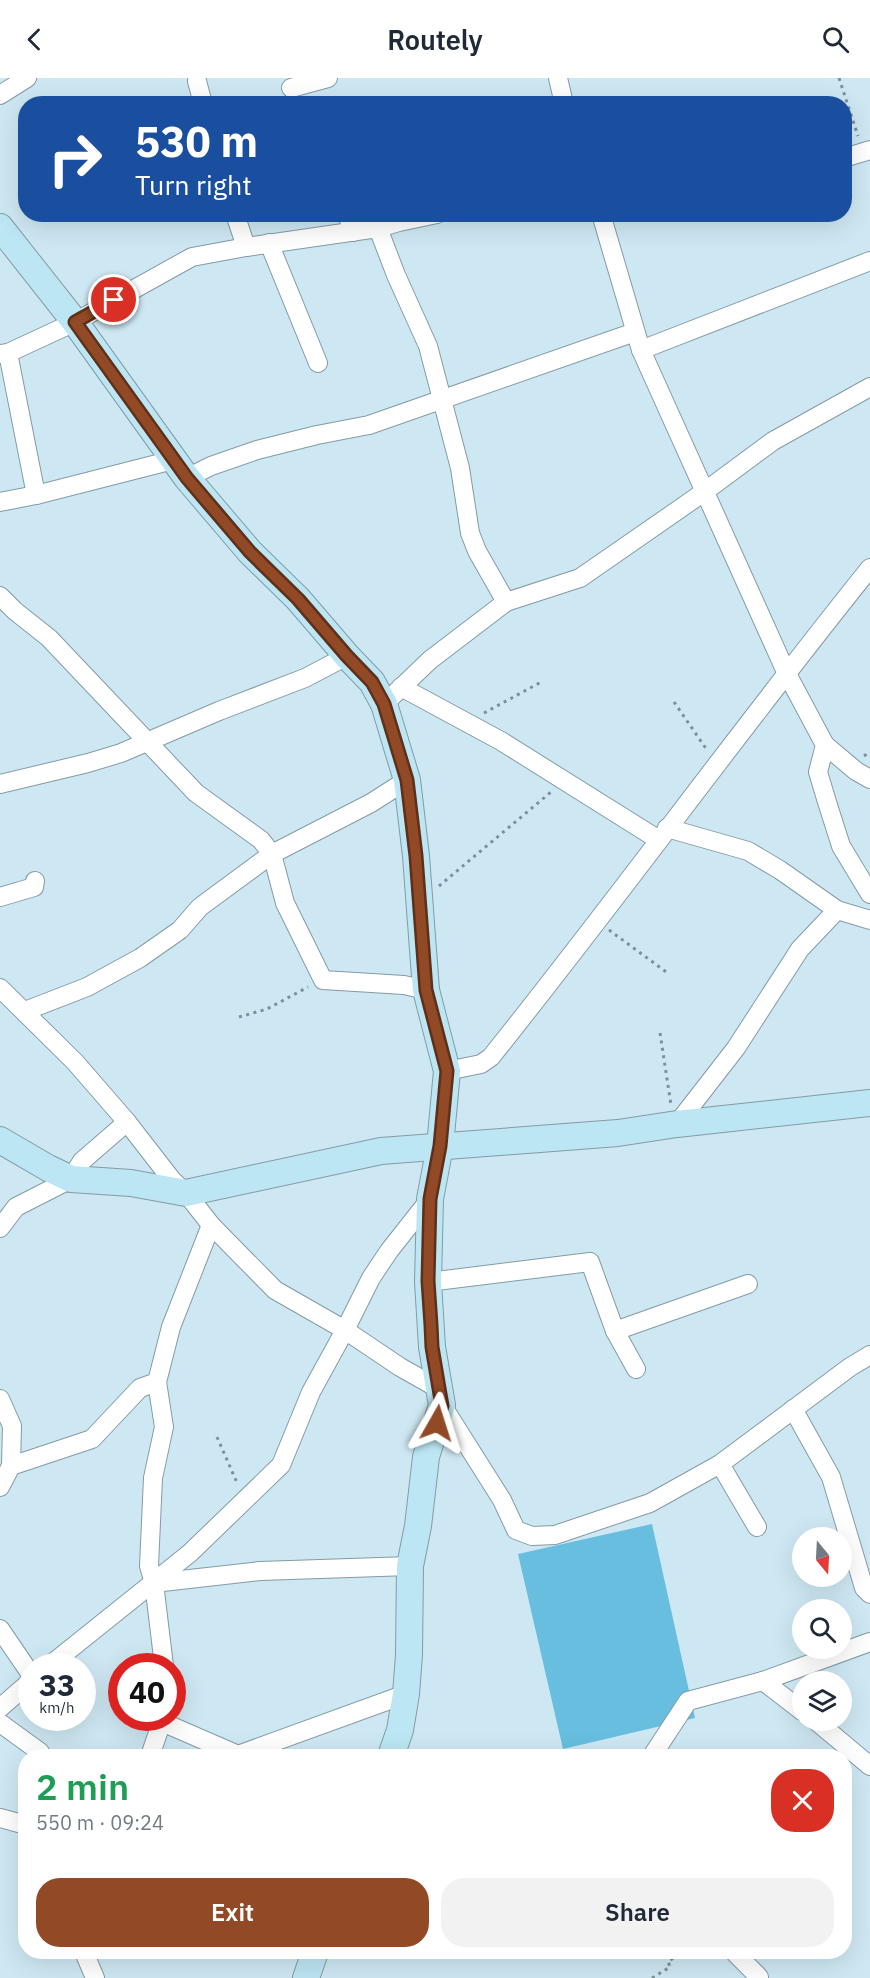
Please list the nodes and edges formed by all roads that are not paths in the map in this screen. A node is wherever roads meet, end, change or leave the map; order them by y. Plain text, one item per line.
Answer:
1 (27, 78) edge
2 (328, 78) edge
3 (558, 78) edge
4 (197, 81) dead end
5 (291, 90) edge
6 (0, 95) edge
7 (201, 96) edge
8 (562, 96) edge
9 (238, 222) edge
10 (399, 222) edge
11 (603, 222) edge
12 (350, 223) edge
13 (0, 227) edge
14 (378, 228) junction
15 (269, 243) junction
16 (246, 247) junction
17 (870, 261) edge
18 (75, 322) junction
19 (635, 332) junction
20 (641, 350) junction
21 (4, 353) edge
22 (318, 363) dead end
23 (870, 387) edge
24 (442, 398) junction
25 (180, 469) junction
26 (704, 492) junction
27 (36, 495) junction
28 (0, 502) edge
29 (870, 568) edge
30 (0, 596) edge
31 (506, 602) junction
32 (7, 614) edge
33 (347, 656) junction
34 (786, 672) junction
35 (393, 696) junction
36 (146, 742) junction
37 (825, 745) junction
38 (870, 779) edge
39 (407, 780) junction
40 (0, 784) edge
41 (663, 834) junction
42 (272, 854) junction
43 (35, 881) dead end
44 (870, 894) edge
45 (0, 897) edge
46 (837, 910) junction
47 (870, 920) edge
48 (0, 988) edge
49 (426, 990) junction
50 (25, 1011) junction
51 (447, 1071) junction
52 (870, 1103) edge
53 (127, 1122) junction
54 (675, 1124) junction
55 (0, 1140) edge
56 (440, 1146) junction
57 (71, 1179) junction
58 (186, 1193) junction
59 (430, 1199) junction
60 (211, 1225) junction
61 (0, 1228) edge
62 (428, 1281) junction
63 (748, 1284) dead end
64 (345, 1330) junction
65 (615, 1331) junction
66 (870, 1354) edge
67 (636, 1369) dead end
68 (157, 1382) junction
69 (440, 1397) junction
70 (0, 1399) edge
71 (793, 1409) junction
72 (720, 1464) junction
73 (11, 1466) junction
74 (0, 1487) edge
75 (757, 1527) dead end
76 (410, 1566) junction
77 (154, 1583) junction
78 (870, 1594) edge
79 (0, 1629) edge
80 (870, 1642) edge
81 (65, 1653) edge
82 (162, 1653) edge
83 (18, 1657) edge
84 (763, 1681) junction
85 (18, 1691) edge
86 (406, 1695) junction
87 (792, 1703) edge
88 (0, 1708) edge
89 (0, 1723) edge
90 (158, 1731) edge
91 (186, 1731) edge
92 (828, 1731) edge
93 (36, 1749) edge
94 (152, 1749) edge
95 (225, 1749) edge
96 (255, 1749) edge
97 (393, 1749) edge
98 (657, 1749) edge
99 (850, 1749) edge
100 (852, 1751) edge
101 (870, 1766) edge
102 (0, 1818) edge
103 (18, 1823) edge
104 (87, 1959) edge
105 (313, 1959) edge
106 (741, 1959) edge
107 (759, 1977) edge
108 (96, 1978) edge
109 (306, 1978) edge

1 - 6 street
2 - 5 street
3 - 8 street
4 - 7 street
9 - 16 street
10 - 14 street
11 - 19 street
12 - 14 street
12 - 15 street
13 - 18 street
14 - 24 street
15 - 16 street
15 - 22 street
16 - 18 street
17 - 20 street
18 - 21 street
18 - 25 street
19 - 20 street
19 - 24 street
20 - 26 street
21 - 27 street
23 - 26 street
24 - 25 street
24 - 31 street
25 - 27 street
25 - 33 street
26 - 31 street
26 - 34 street
27 - 28 street
29 - 34 street
30 - 32 street
31 - 35 street
32 - 36 street
33 - 35 street
33 - 36 street
34 - 37 street
34 - 41 street
35 - 39 street
35 - 41 street
36 - 40 street
36 - 42 street
37 - 38 street
37 - 44 street
39 - 42 street
39 - 49 street
41 - 46 street
41 - 51 street
42 - 49 street
42 - 50 street
43 - 45 street
46 - 47 street
46 - 54 street
48 - 50 street
49 - 51 street
50 - 53 street
51 - 56 street
52 - 54 street
53 - 57 street
53 - 58 street
54 - 56 street
55 - 57 street
56 - 58 street
56 - 59 street
57 - 58 street
57 - 61 street
58 - 60 street
59 - 62 street
59 - 64 street
60 - 64 street
60 - 68 street
62 - 65 street
62 - 69 street
63 - 65 street
64 - 69 street
64 - 77 street
65 - 67 street
66 - 71 street
68 - 73 street
68 - 77 street
69 - 72 street
69 - 76 street
70 - 73 street
71 - 72 street
71 - 78 street
72 - 75 street
73 - 74 street
76 - 77 street
76 - 86 street
77 - 81 street
77 - 82 street
79 - 83 street
80 - 84 street
84 - 87 street
84 - 98 street
85 - 88 street
86 - 96 street
86 - 97 street
89 - 93 street
90 - 94 street
91 - 95 street
92 - 99 street
100 - 101 street
102 - 103 street
104 - 108 street
105 - 109 street
106 - 107 street

